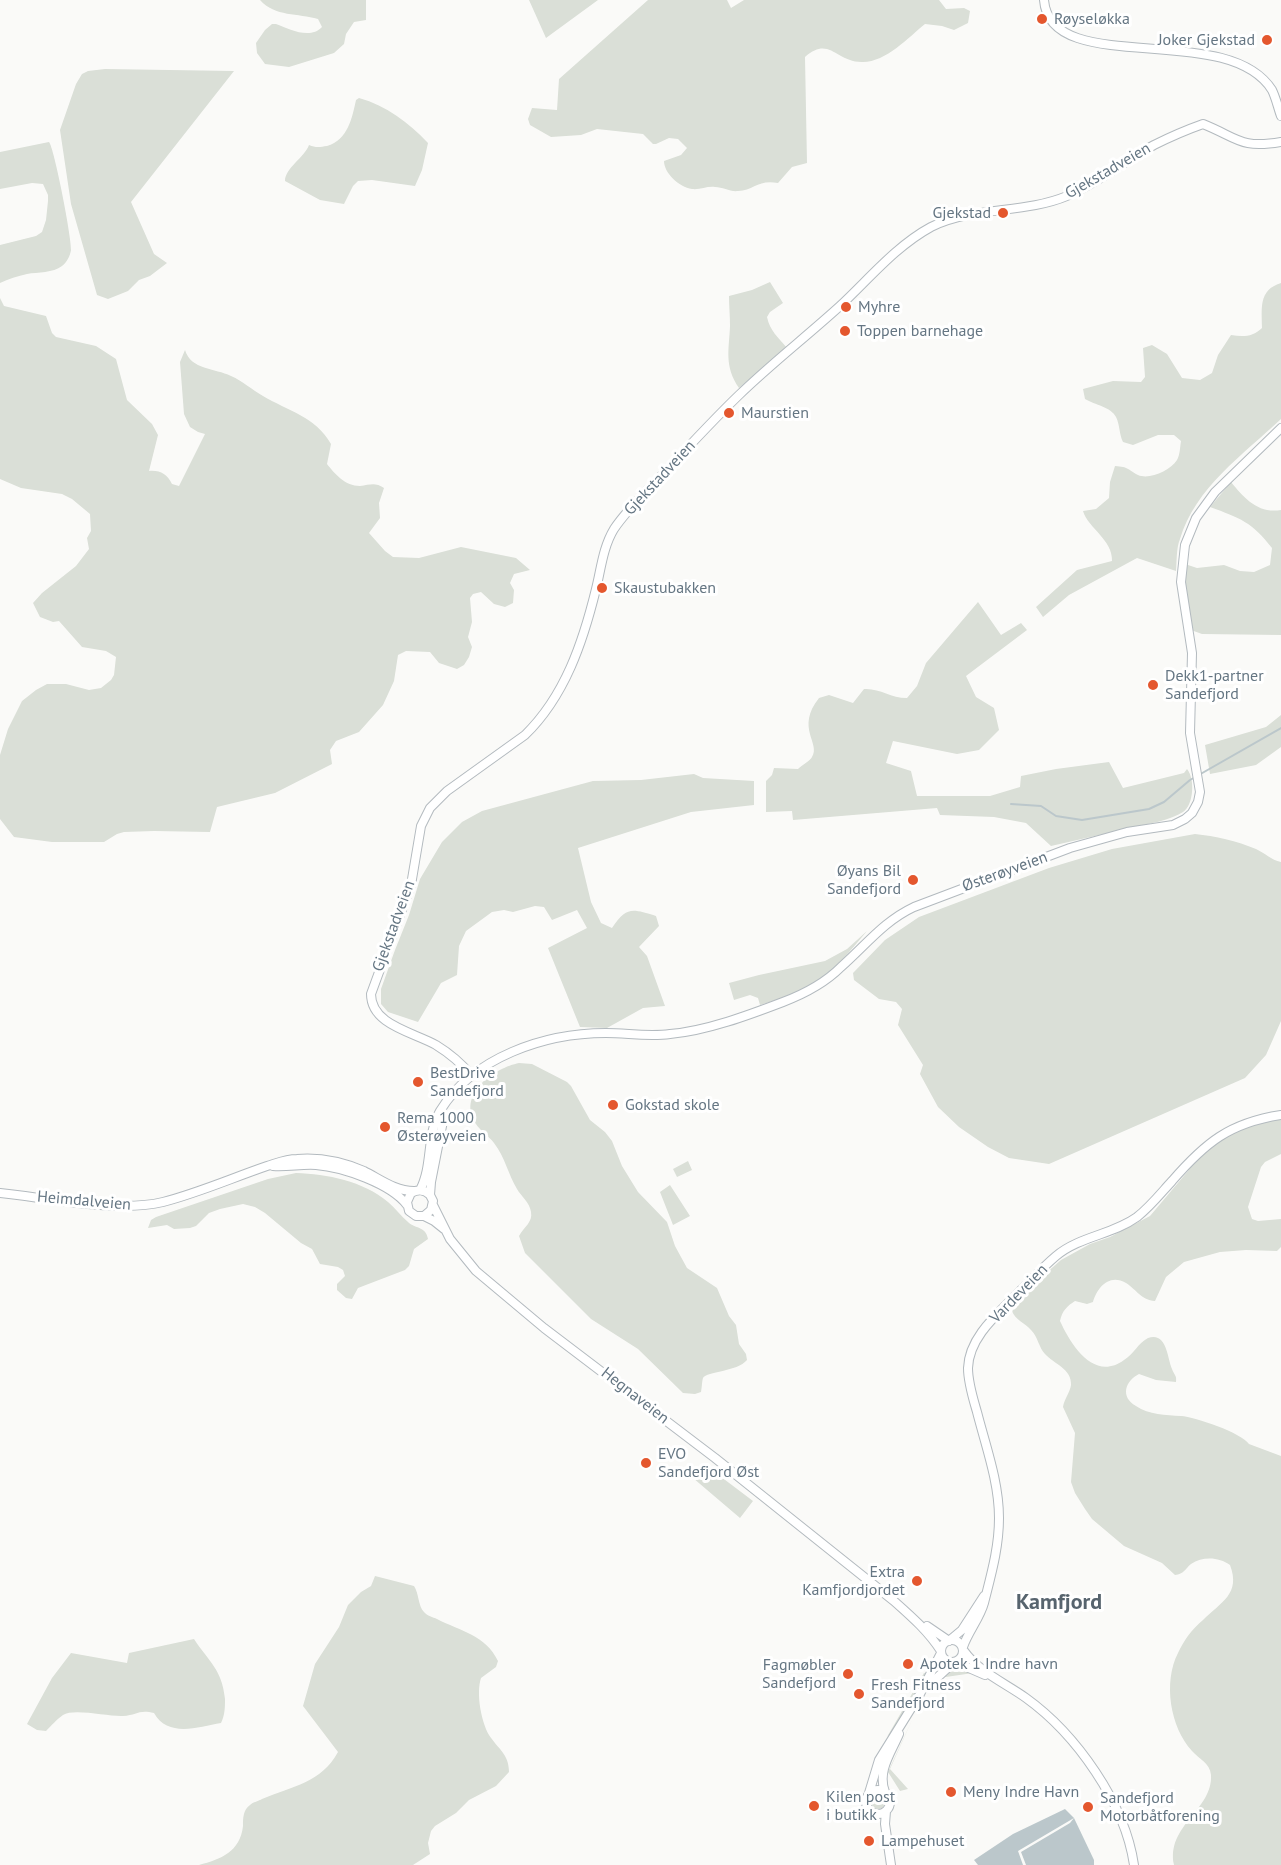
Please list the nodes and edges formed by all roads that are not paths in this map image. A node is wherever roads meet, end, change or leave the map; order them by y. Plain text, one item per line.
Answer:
1 (1044, 0) edge
2 (1281, 116) edge
3 (1281, 142) edge
4 (1281, 428) edge
5 (471, 1075) junction
6 (447, 1103) junction
7 (1281, 1115) edge
8 (269, 1166) junction
9 (417, 1191) junction
10 (0, 1193) edge
11 (430, 1195) junction
12 (407, 1205) junction
13 (433, 1205) junction
14 (424, 1216) junction
15 (445, 1230) junction
16 (985, 1595) junction
17 (918, 1622) junction
18 (950, 1640) junction
19 (963, 1649) junction
20 (941, 1652) junction
21 (954, 1662) junction
22 (997, 1680) junction
23 (920, 1694) junction
24 (903, 1722) junction
25 (885, 1792) junction
26 (869, 1793) junction
27 (886, 1811) junction
28 (876, 1814) junction
29 (887, 1840) junction
30 (891, 1865) edge
31 (1134, 1865) edge

1 - 2 main road
3 - 5 main road, Gjekstadveien
4 - 5 main road, Østerøyveien
5 - 6 main road, Østerøyveien
6 - 9 main road, Østerøyveien
6 - 11 main road, Østerøyveien
7 - 16 main road, Vardeveien
8 - 9 main road, Heimdalveien
8 - 10 main road, Heimdalveien
8 - 12 main road, Heimdalveien
9 - 11 main road
9 - 12 main road
11 - 13 main road
12 - 14 main road
13 - 14 main road
13 - 15 main road, Hegnaveien
14 - 15 main road, Hegnaveien
15 - 17 main road, Hegnaveien
16 - 18 main road, Vardeveien
16 - 19 main road, Vardeveien
17 - 18 main road, Hegnaveien
17 - 20 main road, Hegnaveien
18 - 19 main road
18 - 20 main road
19 - 21 main road
19 - 22 main road
20 - 21 main road
20 - 23 main road
21 - 22 main road
21 - 23 main road
22 - 31 main road
23 - 24 main road
24 - 25 main road
24 - 26 main road
25 - 26 main road
25 - 27 main road
26 - 28 main road
27 - 28 main road
27 - 29 main road
28 - 29 main road
29 - 30 main road

